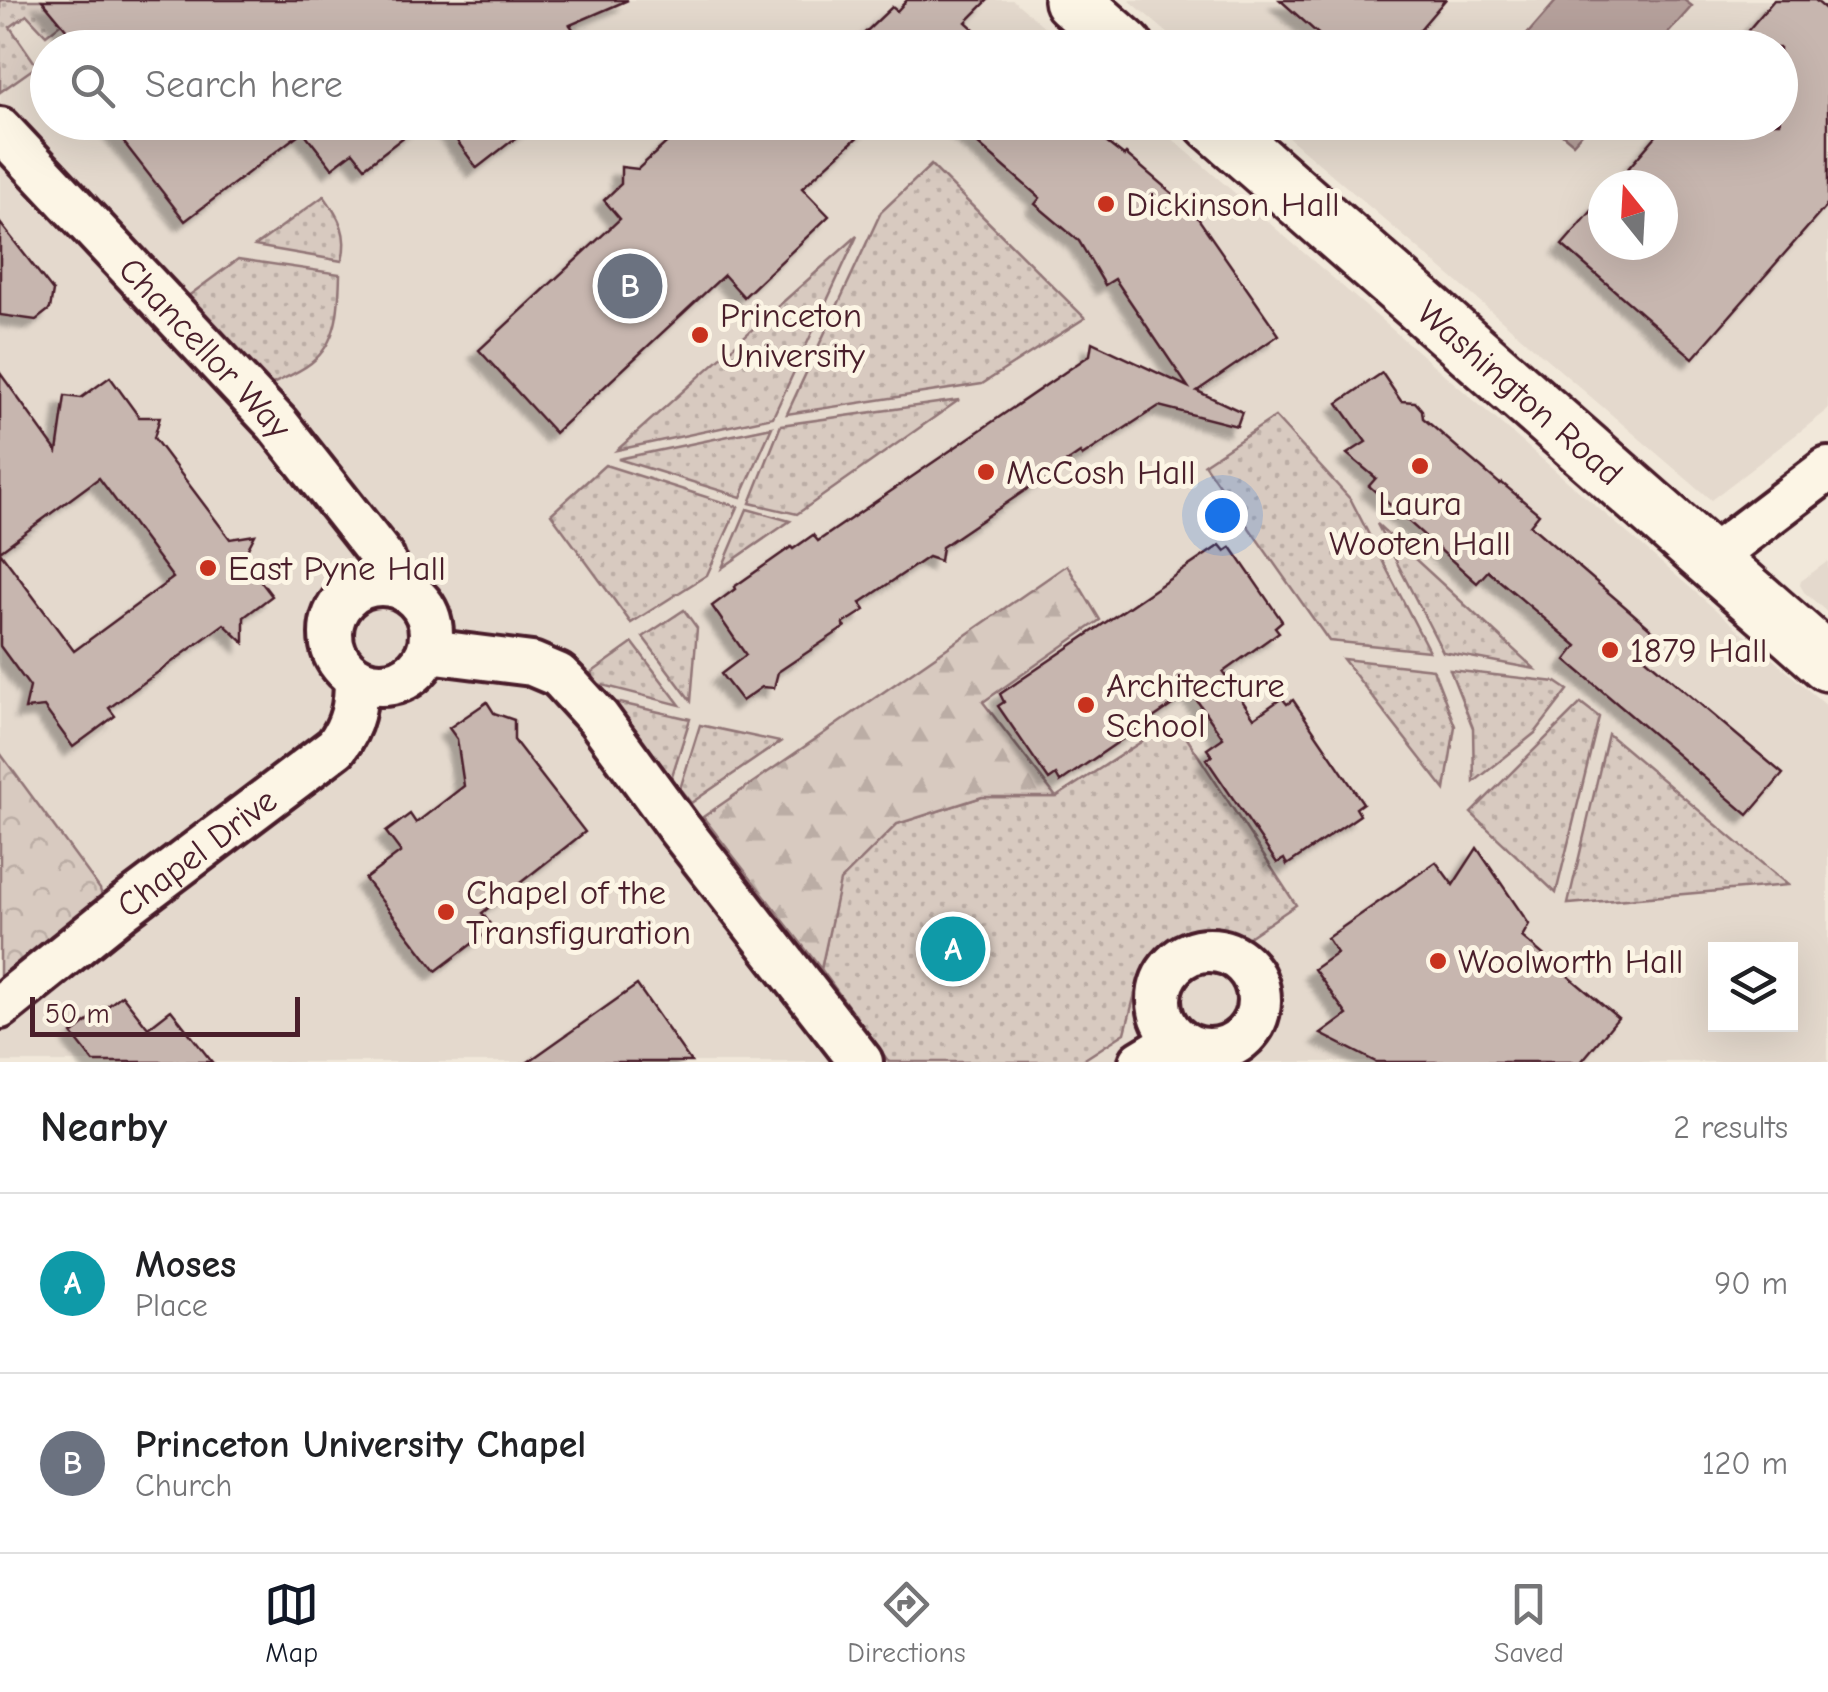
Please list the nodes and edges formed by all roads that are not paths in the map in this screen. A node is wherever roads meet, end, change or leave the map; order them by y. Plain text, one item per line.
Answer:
1 (1072, 0) edge
2 (1106, 30) edge
3 (0, 129) edge
4 (1233, 140) edge
5 (1828, 468) edge
6 (1711, 558) junction
7 (385, 584) junction
8 (428, 651) junction
9 (1828, 663) edge
10 (356, 678) junction
11 (0, 1008) edge
12 (1177, 1040) dead end
13 (861, 1062) edge
14 (1141, 1062) edge

1 - 2 main road
3 - 7 street, Chancellor Way
4 - 6 main road, Washington Road
5 - 6 street
6 - 9 main road, Washington Road
7 - 8 street
7 - 10 street
8 - 10 street
8 - 13 street
10 - 11 street, Chapel Drive
12 - 14 street

